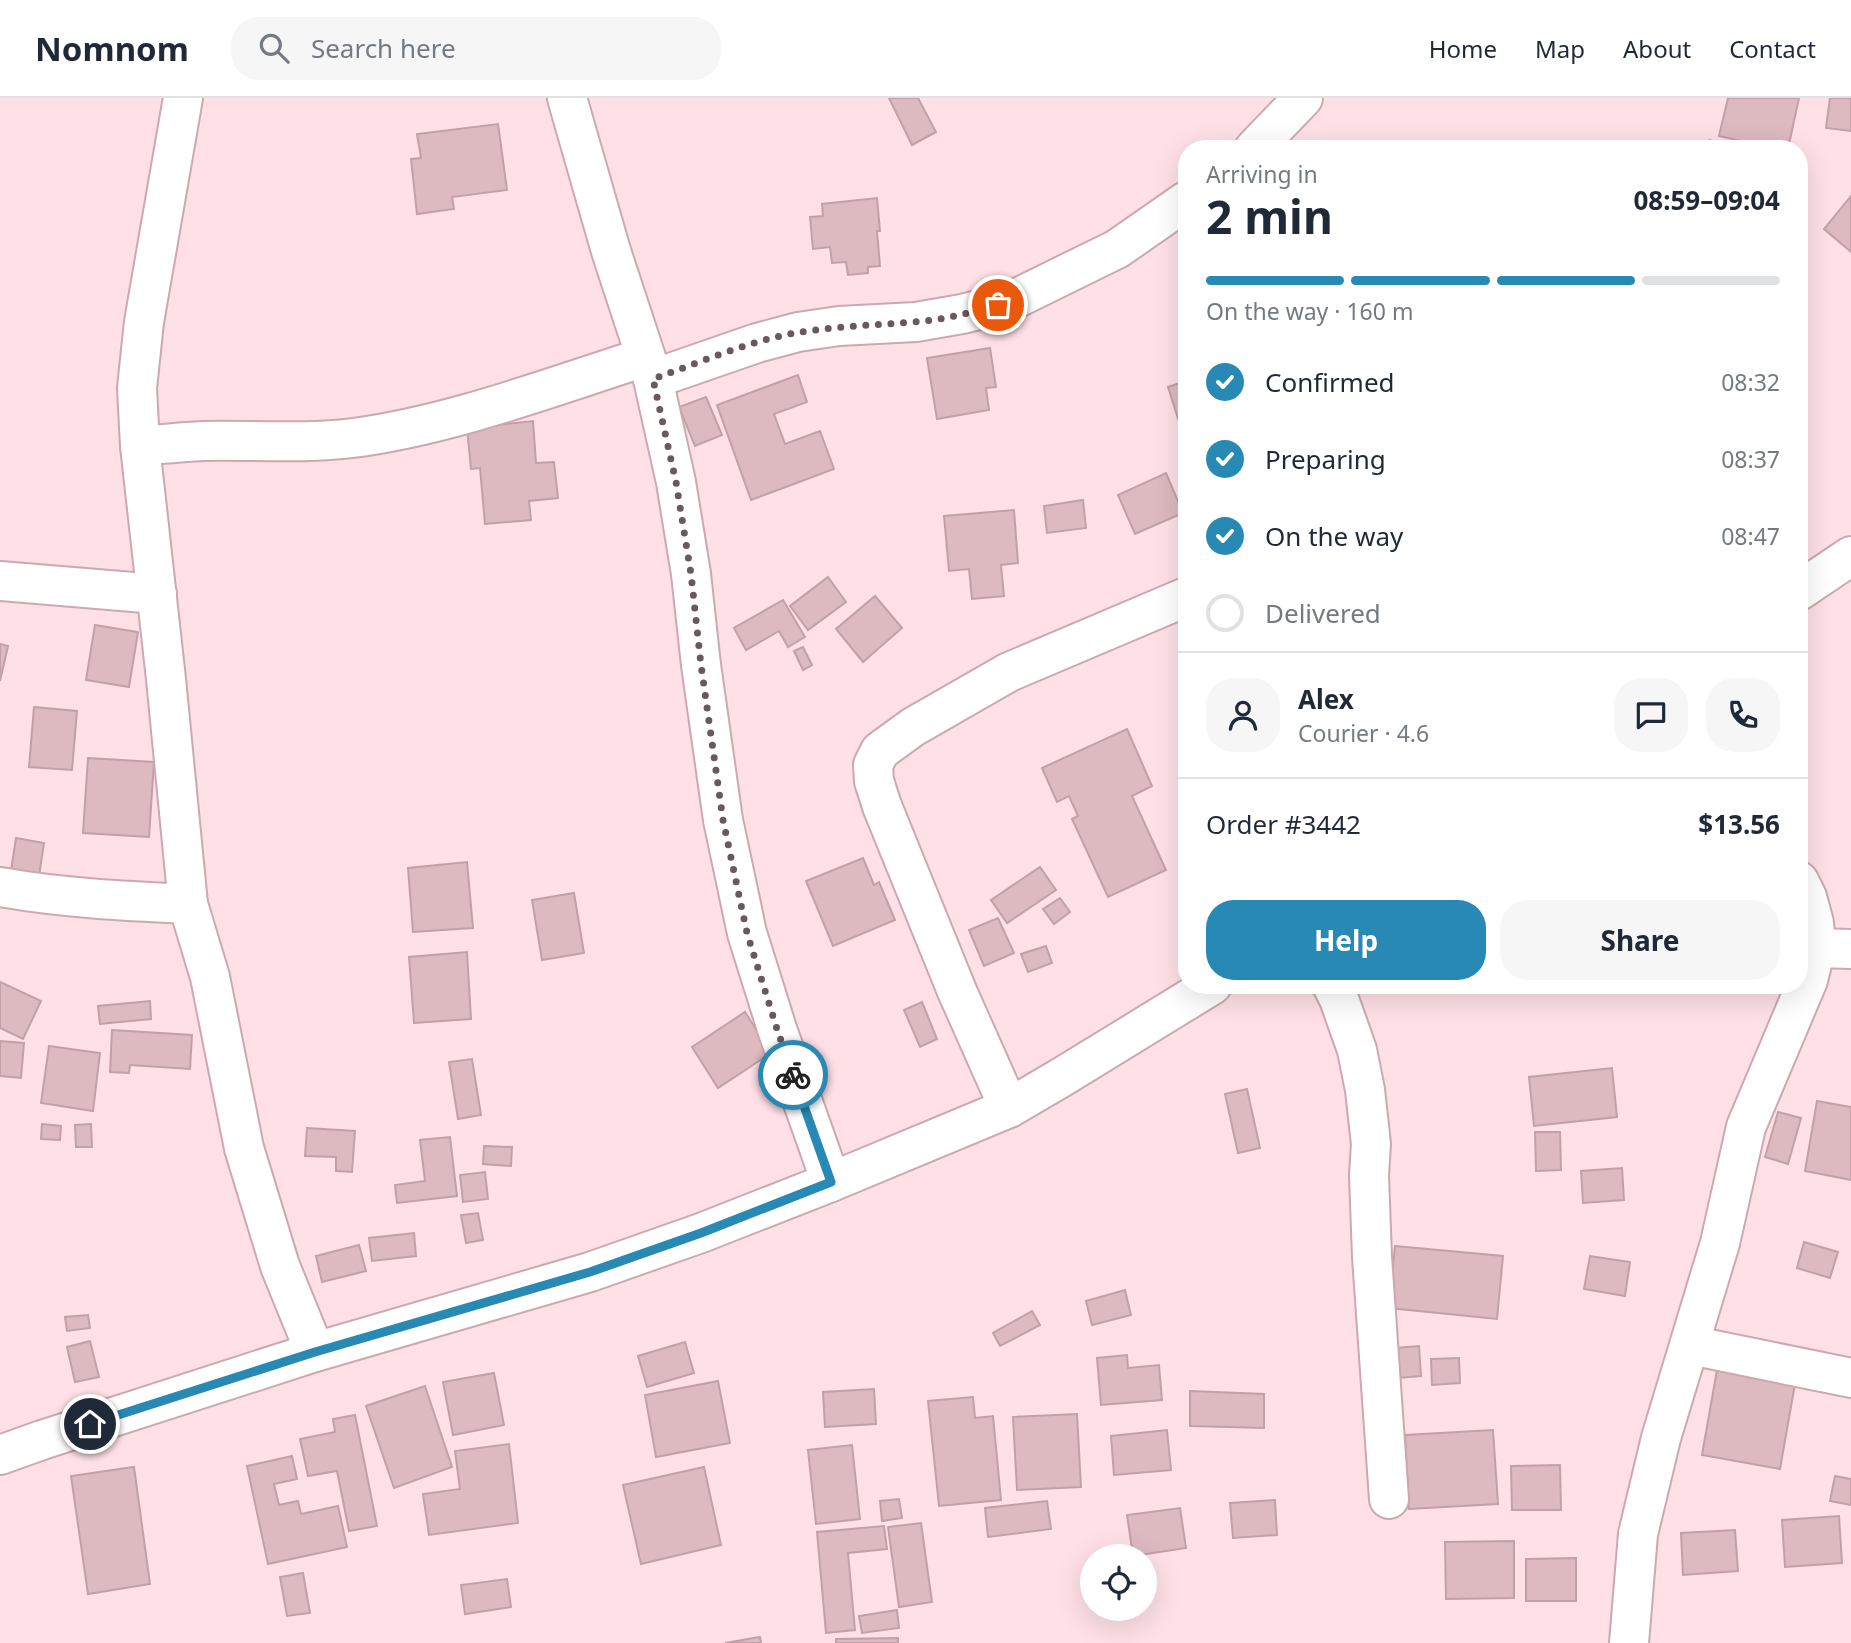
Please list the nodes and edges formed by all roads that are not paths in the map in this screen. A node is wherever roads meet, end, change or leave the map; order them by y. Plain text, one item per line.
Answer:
1 (183, 98) edge
2 (567, 98) edge
3 (1302, 99) edge
4 (1263, 140) edge
5 (1178, 207) edge
6 (649, 368) junction
7 (140, 446) junction
8 (1851, 556) edge
9 (0, 581) edge
10 (1808, 585) edge
11 (157, 594) junction
12 (1178, 600) edge
13 (0, 887) edge
14 (1808, 901) edge
15 (188, 904) junction
16 (1833, 949) edge
17 (1808, 980) edge
18 (1197, 994) edge
19 (1336, 994) edge
20 (1802, 994) edge
21 (1009, 1108) junction
22 (831, 1182) junction
23 (1690, 1345) junction
24 (315, 1352) junction
25 (1851, 1378) edge
26 (0, 1455) edge
27 (1389, 1499) dead end
28 (1629, 1643) edge

1 - 7 street
2 - 6 street
3 - 4 street
5 - 6 street
6 - 7 street
6 - 22 street
7 - 11 street
8 - 10 street
9 - 11 street
11 - 15 street
12 - 21 street
13 - 15 street
14 - 16 street
15 - 24 street
16 - 17 street
18 - 21 street
19 - 27 street
20 - 23 street
21 - 22 street
22 - 24 street
23 - 25 street
23 - 28 street
24 - 26 street

